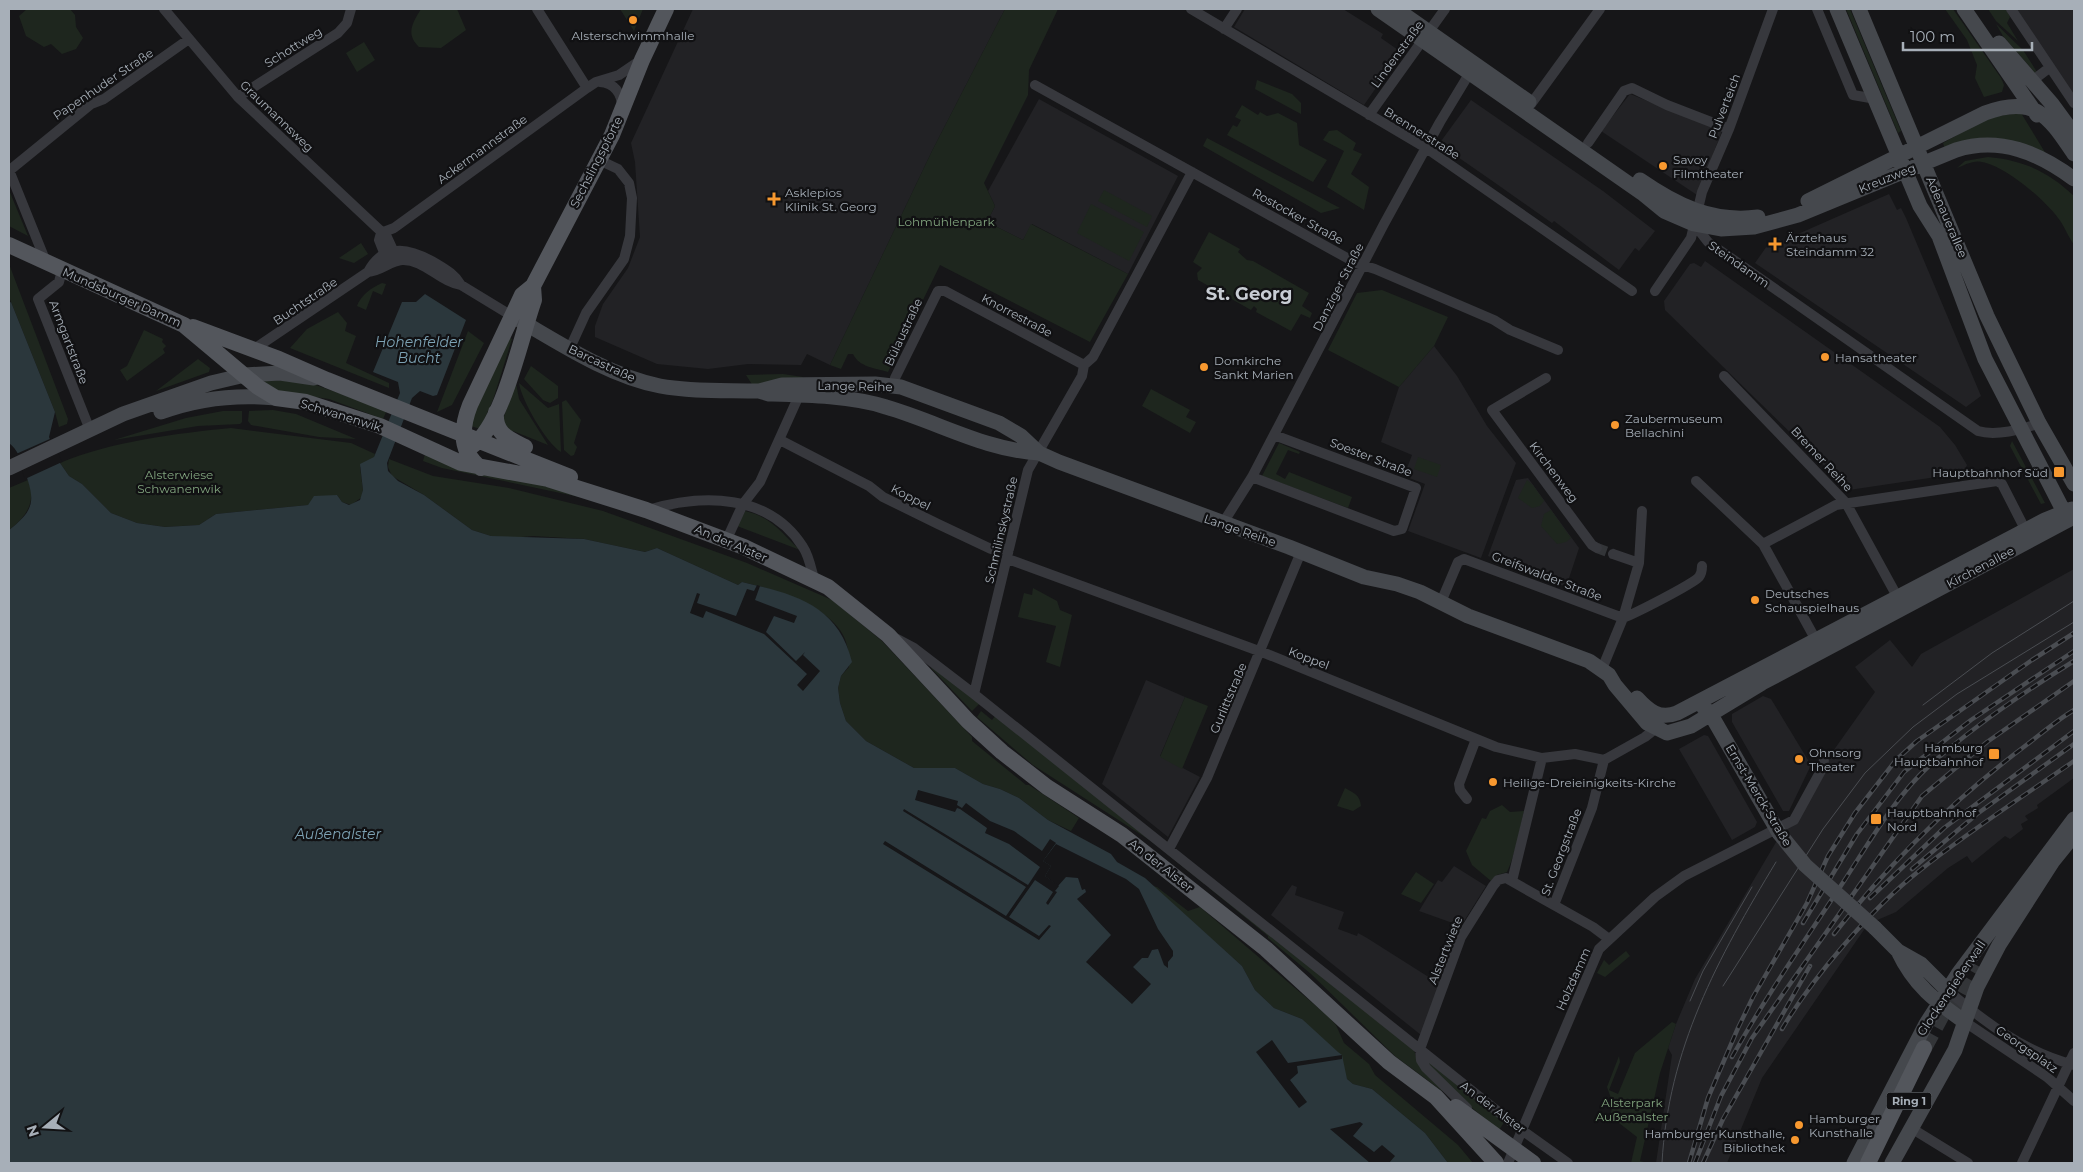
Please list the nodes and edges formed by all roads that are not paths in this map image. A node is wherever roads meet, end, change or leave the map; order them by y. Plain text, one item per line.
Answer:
1 (164, 9) edge
2 (351, 9) edge
3 (537, 9) edge
4 (666, 9) edge
5 (1191, 9) edge
6 (1237, 9) edge
7 (1378, 9) edge
8 (1396, 9) edge
9 (1445, 9) edge
10 (1600, 9) edge
11 (1773, 9) edge
12 (1816, 9) edge
13 (1837, 9) edge
14 (1859, 9) edge
15 (1964, 9) edge
16 (1974, 9) edge
17 (2011, 9) edge
18 (1224, 29) junction
19 (1425, 36) junction
20 (189, 39) junction
21 (642, 60) junction
22 (2050, 68) junction
23 (1476, 70) junction
24 (2032, 81) junction
25 (596, 82) junction
26 (1035, 85) dead end
27 (586, 88) junction
28 (238, 97) junction
29 (1876, 99) junction
30 (2074, 103) edge
31 (1532, 104) junction
32 (622, 108) junction
33 (2034, 110) junction
34 (1369, 115) junction
35 (1729, 129) junction
36 (2074, 134) edge
37 (1588, 143) junction
38 (1917, 146) junction
39 (1426, 148) junction
40 (2074, 154) edge
41 (1899, 155) junction
42 (606, 163) junction
43 (1924, 163) junction
44 (2074, 169) edge
45 (9, 170) edge
46 (1906, 170) junction
47 (1192, 172) junction
48 (2074, 179) edge
49 (1696, 218) junction
50 (381, 234) junction
51 (9, 245) edge
52 (392, 258) junction
53 (46, 263) junction
54 (1364, 265) junction
55 (62, 270) junction
56 (1632, 291) dead end
57 (1655, 291) dead end
58 (938, 292) joint
59 (519, 320) junction
60 (184, 325) junction
61 (570, 348) junction
62 (254, 349) junction
63 (1558, 350) dead end
64 (1084, 365) junction
65 (244, 376) junction
66 (1724, 376) dead end
67 (1546, 378) dead end
68 (327, 380) junction
69 (894, 385) junction
70 (801, 391) junction
71 (276, 398) junction
72 (496, 412) junction
73 (106, 423) junction
74 (2030, 426) junction
75 (90, 430) junction
76 (462, 432) junction
77 (1015, 432) junction
78 (1274, 435) junction
79 (480, 440) junction
80 (780, 440) junction
81 (426, 445) junction
82 (466, 449) junction
83 (1008, 450) junction
84 (1039, 453) junction
85 (519, 455) joint
86 (9, 468) edge
87 (481, 468) junction
88 (1252, 477) junction
89 (1696, 481) dead end
90 (2074, 484) edge
91 (595, 487) junction
92 (1846, 503) junction
93 (743, 504) junction
94 (644, 510) junction
95 (1642, 511) dead end
96 (2072, 512) edge
97 (1223, 524) junction
98 (2026, 531) junction
99 (726, 540) junction
100 (1762, 544) junction
101 (1597, 548) tunnel mouth
102 (1301, 552) junction
103 (1008, 554) junction
104 (1613, 554) tunnel mouth
105 (1638, 563) junction
106 (1702, 566) dead end
107 (814, 579) junction
108 (1628, 601) junction
109 (1441, 602) junction
110 (1654, 602) junction
111 (1891, 606) junction
112 (1623, 618) junction
113 (888, 634) junction
114 (1817, 642) junction
115 (1261, 652) junction
116 (1606, 672) junction
117 (974, 694) junction
118 (1717, 694) junction
119 (1687, 708) junction
120 (1710, 713) junction
121 (1672, 715) junction
122 (1655, 728) junction
123 (1476, 739) junction
124 (1542, 758) junction
125 (1824, 759) dead end
126 (1604, 760) junction
127 (1467, 799) dead end
128 (2072, 826) edge
129 (1778, 831) junction
130 (1169, 849) junction
131 (1512, 881) junction
132 (1554, 905) junction
133 (1609, 939) junction
134 (1898, 951) junction
135 (1947, 990) junction
136 (1938, 1004) junction
137 (1967, 1015) junction
138 (1420, 1049) junction
139 (1928, 1052) tunnel mouth
140 (2074, 1053) edge
141 (2071, 1064) edge
142 (2058, 1088) junction
143 (1436, 1097) junction
144 (2074, 1101) edge
145 (1910, 1128) junction
146 (1523, 1130) junction
147 (1500, 1139) junction
148 (1511, 1156) edge
149 (1870, 1161) edge
150 (1496, 1163) edge
151 (1533, 1163) edge
152 (1568, 1163) edge
153 (1854, 1163) edge
154 (1892, 1163) edge
155 (1968, 1163) edge
156 (2022, 1163) edge

1 - 20 street, Graumannsweg
2 - 28 street, Schottweg
3 - 27 street
4 - 21 main road, Sechslingspforte
5 - 18 street, Brennerstraße
6 - 18 street
7 - 19 main road, Steindamm
8 - 19 main road, Steindamm
9 - 19 street, Lindenstraße
10 - 31 street
11 - 35 street, Pulverteich
12 - 29 street
13 - 29 main road, Adenauerallee
14 - 38 main road, Adenauerallee
15 - 33 main road
16 - 24 main road
17 - 22 street
18 - 34 street, Brennerstraße
19 - 23 main road, Steindamm
19 - 34 street, Lindenstraße
20 - 28 street, Graumannsweg
20 - 45 street, Papenhuder Straße
21 - 25 street, Ackermannstraße
21 - 32 main road, Sechslingspforte
22 - 24 street
22 - 30 street
23 - 31 main road, Steindamm
23 - 39 street, Danziger Straße
23 - 49 main road, Steindamm
24 - 36 main road
25 - 27 street, Ackermannstraße
25 - 32 street
26 - 47 street, Rostocker Straße
27 - 50 street, Ackermannstraße
28 - 50 street, Graumannsweg
29 - 41 main road, Adenauerallee
31 - 37 main road, Steindamm
32 - 42 main road, Sechslingspforte
33 - 38 main road, Kreuzweg
33 - 40 main road
33 - 44 main road
34 - 39 street, Brennerstraße
35 - 37 street
35 - 49 street, Pulverteich
37 - 49 main road, Steindamm
38 - 41 main road, Kreuzweg
38 - 43 main road, Adenauerallee
39 - 54 street, Danziger Straße
39 - 56 street, Brennerstraße
41 - 46 main road, Adenauerallee
41 - 49 main road, Kreuzweg
42 - 59 main road, Sechslingspforte
42 - 61 street
43 - 46 main road, Kreuzweg
43 - 48 main road, Kreuzweg
43 - 74 main road, Adenauerallee
45 - 53 street
46 - 49 main road, Kreuzweg
46 - 74 main road, Adenauerallee
47 - 54 street, Rostocker Straße
47 - 64 street, Schmilinskystraße
49 - 57 street, Pulverteich
49 - 74 street, Steindamm
50 - 52 street
51 - 53 main road, Mundsburger Damm
52 - 59 street, Barcastraße
52 - 62 street, Buchtstraße
53 - 55 main road, Mundsburger Damm
54 - 63 street, Rostocker Straße
54 - 78 street, Danziger Straße
55 - 60 main road, Mundsburger Damm
55 - 75 street, Armgartstraße
58 - 64 street, Knorrestraße
58 - 69 street, Bülaustraße
59 - 61 main road, Barcastraße
59 - 72 main road, Sechslingspforte
59 - 76 main road, Sechslingspforte
60 - 62 main road, Schwanenwik
60 - 65 main road, Mundsburger Damm
61 - 70 main road, Barcastraße
62 - 68 main road, Schwanenwik
64 - 84 street, Schmilinskystraße
65 - 68 main road, Schwanenwik
65 - 71 main road, Mundsburger Damm
65 - 73 main road, Schwanenwik
66 - 92 street, Bremer Reihe
67 - 101 street, Kirchenweg
68 - 76 main road, Schwanenwik
69 - 70 main road, Lange Reihe
69 - 77 main road, Lange Reihe
70 - 80 street
70 - 83 main road, Lange Reihe
71 - 73 main road, Schwanenwik
71 - 81 main road, Schwanenwik
72 - 79 main road, Sechslingspforte
72 - 91 main road, An der Alster
73 - 75 main road, Schwanenwik
74 - 90 main road
74 - 96 main road
75 - 86 main road, Schwanenwik
76 - 79 main road, Schwanenwik
76 - 82 main road, Sechslingspforte
77 - 83 main road
77 - 84 main road, Lange Reihe
78 - 88 street, Danziger Straße
78 - 88 street, Soester Straße
79 - 82 main road, Sechslingspforte
79 - 85 main road, Schwanenwik
80 - 93 street
80 - 103 street, Koppel
81 - 82 main road
81 - 87 main road, Schwanenwik
82 - 87 main road, Sechslingspforte
83 - 84 main road, Lange Reihe
84 - 97 main road, Lange Reihe
84 - 103 street, Schmilinskystraße
85 - 91 main road, An der Alster
87 - 94 main road, An der Alster
88 - 97 street, Danziger Straße
89 - 100 street
91 - 94 main road, An der Alster
92 - 98 street
92 - 100 street
92 - 111 street, Bremer Reihe
93 - 94 street
93 - 99 street
93 - 107 street
94 - 99 main road, An der Alster
95 - 105 street
96 - 98 main road, Kirchenallee
96 - 111 main road, Kirchenallee
97 - 102 main road, Lange Reihe
98 - 111 main road, Kirchenallee
99 - 107 main road, An der Alster
100 - 114 street
102 - 109 main road, Lange Reihe
102 - 115 street, Gurlittstraße
103 - 115 street, Koppel
103 - 117 street, Schmilinskystraße
104 - 105 street
105 - 108 street
106 - 110 street
107 - 113 main road, An der Alster
108 - 110 street
108 - 112 street
109 - 112 street, Greifswalder Straße
109 - 116 main road, Lange Reihe
110 - 112 street
111 - 114 main road, Kirchenallee
111 - 120 main road, Kirchenallee
112 - 116 street
113 - 117 street, An der Alster
113 - 143 main road, An der Alster
114 - 118 main road, Kirchenallee
115 - 123 street, Koppel
115 - 130 street, Gurlittstraße
116 - 121 main road, Lange Reihe
116 - 122 main road, Lange Reihe
117 - 130 street, An der Alster
118 - 119 main road, Kirchenallee
118 - 120 main road
119 - 120 main road
119 - 121 main road, Kirchenallee
120 - 122 main road, Kirchenallee
120 - 129 main road, Ernst-Merck-Straße
121 - 122 street, Kirchenallee
122 - 126 street, Kirchenallee
123 - 124 street, Koppel
123 - 127 street
124 - 126 street, Koppel
124 - 131 street
125 - 129 street, Holzdamm
126 - 132 street, St. Georgstraße
128 - 135 main road, Glockengießerwall / Ring 1
128 - 137 main road, Glockengießerwall / Ring 1
129 - 133 street, Holzdamm
129 - 134 main road, Ernst-Merck-Straße, bridge
130 - 138 street, An der Alster
131 - 132 street
131 - 138 street, Alstertwiete
132 - 133 street
133 - 146 street, Holzdamm
134 - 135 main road, Ernst-Merck-Straße
134 - 136 main road, Ernst-Merck-Straße
135 - 136 main road, Glockengießerwall / Ring 1
135 - 137 street, Georgsplatz
136 - 137 main road, Ernst-Merck-Straße
136 - 153 main road, Glockengießerwall / Ring 1
137 - 141 street, Georgsplatz
137 - 142 street, Georgsplatz
137 - 145 main road, Glockengießerwall / Ring 1
138 - 146 street, An der Alster
138 - 147 street, An der Alster
139 - 149 main road, Ring 1
140 - 141 street
141 - 142 street, Georgsplatz
142 - 144 street
142 - 156 street
143 - 147 main road, An der Alster
143 - 150 main road, An der Alster
145 - 154 main road, Glockengießerwall / Ring 1
145 - 155 street
146 - 148 street, Holzdamm
146 - 152 street, An der Alster
147 - 148 main road, An der Alster
148 - 151 main road, An der Alster

